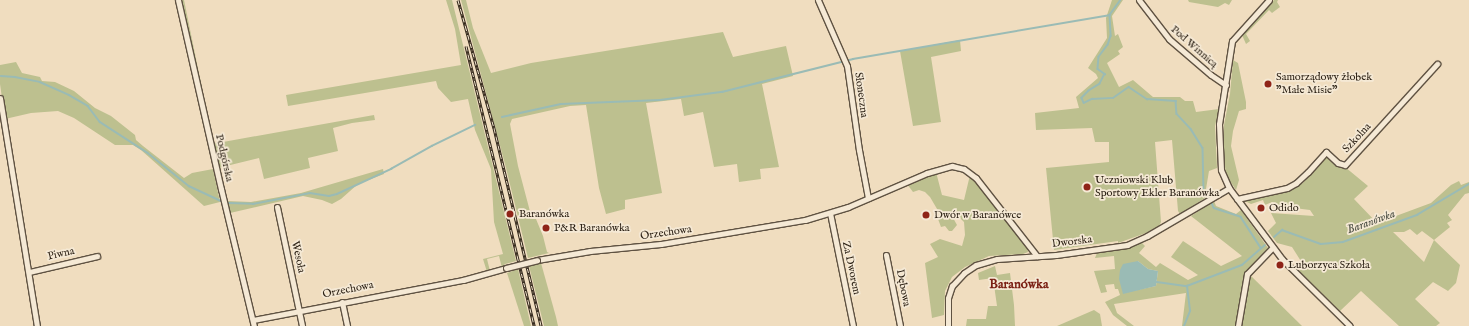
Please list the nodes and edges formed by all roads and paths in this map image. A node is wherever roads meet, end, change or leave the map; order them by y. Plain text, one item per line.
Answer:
1 (178, 0) edge
2 (818, 0) edge
3 (1139, 0) edge
4 (1269, 0) edge
5 (1437, 64) dead end
6 (1226, 85) junction
7 (0, 98) edge
8 (1229, 188) junction
9 (868, 198) junction
10 (1237, 199) junction
11 (277, 207) dead end
12 (830, 213) junction
13 (1273, 247) junction
14 (886, 255) dead end
15 (97, 256) dead end
16 (1037, 256) junction
17 (29, 272) junction
18 (342, 302) junction
19 (300, 310) junction
20 (253, 320) junction
21 (37, 326) edge
22 (254, 326) edge
23 (302, 326) edge
24 (347, 326) edge
25 (853, 326) edge
26 (900, 326) edge
27 (948, 326) edge
28 (1238, 326) edge
29 (1350, 326) edge

1 - 20 street, Podgórska
2 - 9 street, Słoneczna
3 - 6 street, Pod Winnicą
4 - 6 street
5 - 10 street, Szkolna
6 - 8 street
7 - 17 street
8 - 10 street
8 - 16 street, Dworska
9 - 12 street, Orzechowa
9 - 16 street, Orzechowa
10 - 13 street
11 - 19 street, Wesoła
12 - 18 street, Orzechowa, bridge
12 - 25 street, Za Dworem
13 - 28 street
13 - 29 street
14 - 26 street, Dębowa
15 - 17 street, Piwna
16 - 27 street, Dworska
17 - 21 street
18 - 19 street, Orzechowa
18 - 24 street
19 - 20 street, Orzechowa
19 - 23 street, Wesoła
20 - 22 street, Podgórska

